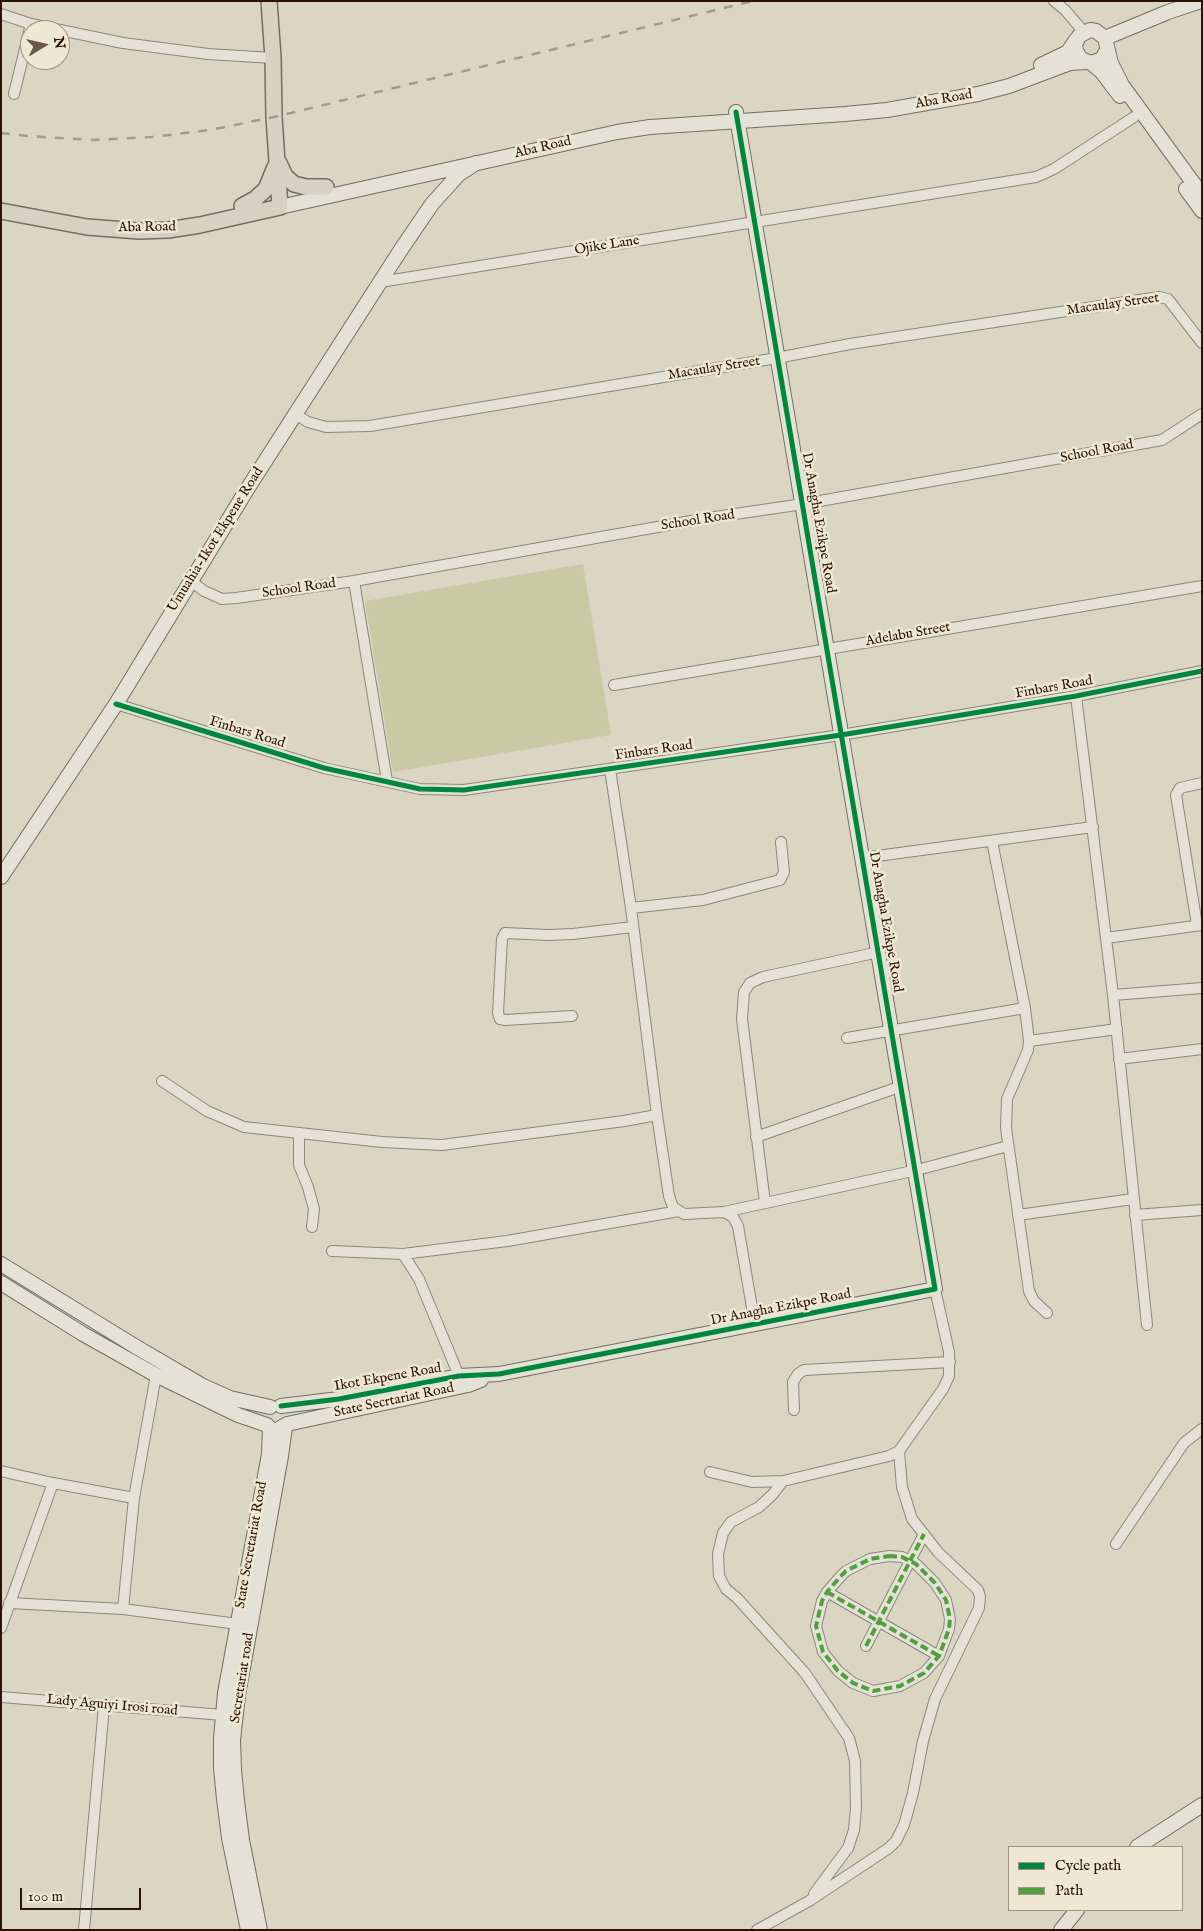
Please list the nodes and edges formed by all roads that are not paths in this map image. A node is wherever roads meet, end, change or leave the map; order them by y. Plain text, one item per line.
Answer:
1 (269, 1) edge
2 (1054, 1) edge
3 (1201, 1) edge
4 (1202, 8) edge
5 (1, 14) edge
6 (20, 20) edge
7 (70, 32) edge
8 (1080, 36) junction
9 (1107, 44) junction
10 (273, 58) junction
11 (1088, 62) junction
12 (20, 69) edge
13 (14, 94) dead end
14 (737, 116) junction
15 (1134, 117) junction
16 (277, 159) junction
17 (476, 163) junction
18 (443, 165) junction
19 (423, 175) junction
20 (450, 184) junction
21 (326, 187) junction
22 (436, 190) junction
23 (1202, 195) edge
24 (1, 202) edge
25 (280, 202) junction
26 (432, 204) junction
27 (242, 206) junction
28 (1, 211) edge
29 (1202, 211) edge
30 (754, 222) junction
31 (380, 282) junction
32 (1202, 343) edge
33 (778, 358) junction
34 (295, 414) junction
35 (1202, 414) edge
36 (803, 504) junction
37 (190, 581) junction
38 (354, 581) junction
39 (1202, 586) edge
40 (828, 649) junction
41 (1202, 671) edge
42 (614, 685) dead end
43 (1076, 696) junction
44 (116, 704) junction
45 (841, 735) junction
46 (610, 769) junction
47 (387, 781) junction
48 (1202, 783) edge
49 (1093, 827) junction
50 (992, 841) junction
51 (781, 842) dead end
52 (862, 858) junction
53 (1, 877) edge
54 (631, 908) junction
55 (1199, 925) edge
56 (633, 927) junction
57 (1106, 938) junction
58 (879, 952) junction
59 (1202, 988) edge
60 (1113, 995) junction
61 (1025, 1008) junction
62 (572, 1016) dead end
63 (1117, 1029) junction
64 (892, 1030) junction
65 (847, 1038) dead end
66 (1029, 1041) junction
67 (1202, 1049) edge
68 (1120, 1059) junction
69 (162, 1081) dead end
70 (902, 1086) junction
71 (656, 1115) junction
72 (299, 1134) junction
73 (756, 1137) junction
74 (1008, 1146) junction
75 (916, 1170) junction
76 (1133, 1199) junction
77 (765, 1203) junction
78 (1202, 1210) edge
79 (678, 1211) junction
80 (730, 1213) junction
81 (1018, 1215) junction
82 (1135, 1215) junction
83 (312, 1227) dead end
84 (332, 1250) dead end
85 (403, 1254) junction
86 (1, 1264) edge
87 (1, 1283) edge
88 (936, 1289) junction
89 (1048, 1313) dead end
90 (755, 1325) junction
91 (1147, 1325) dead end
92 (950, 1362) junction
93 (499, 1374) junction
94 (156, 1376) junction
95 (460, 1376) junction
96 (276, 1406) junction
97 (794, 1410) dead end
98 (268, 1426) junction
99 (286, 1426) junction
100 (1202, 1429) edge
101 (898, 1451) junction
102 (1, 1471) edge
103 (710, 1472) dead end
104 (783, 1481) junction
105 (53, 1484) junction
106 (134, 1498) junction
107 (924, 1534) junction
108 (1116, 1544) dead end
109 (910, 1560) junction
110 (827, 1592) junction
111 (9, 1603) junction
112 (123, 1609) junction
113 (879, 1621) junction
114 (238, 1624) junction
115 (1, 1628) edge
116 (866, 1646) dead end
117 (940, 1656) junction
118 (1, 1697) edge
119 (104, 1706) junction
120 (223, 1715) junction
121 (1202, 1805) edge
122 (1140, 1846) edge
123 (809, 1901) junction
124 (1076, 1911) edge
125 (84, 1930) edge
126 (248, 1930) edge
127 (260, 1930) edge
128 (757, 1930) edge
129 (1061, 1930) edge

1 - 10 main road
2 - 8 street
3 - 9 street
4 - 9 street
5 - 6 street
7 - 10 street
8 - 9 street
8 - 11 street
8 - 14 street, Aba Road
9 - 11 street
9 - 23 street
10 - 16 main road
11 - 14 street, Aba Road
11 - 15 street
12 - 13 street
14 - 17 street, Aba Road
14 - 18 street, Aba Road
14 - 30 street, Dr Anagha Ezikpe Road
15 - 29 street
15 - 30 street, Ojike Lane
16 - 21 main road
16 - 25 main road
16 - 27 main road
17 - 18 street, Aba Road
17 - 20 street
18 - 19 street, Aba Road
18 - 20 street
18 - 21 street, Aba Road
18 - 22 street
19 - 22 street
19 - 25 street, Aba Road
20 - 26 street
21 - 25 street, Aba Road
22 - 26 street
24 - 27 main road, Aba Road
25 - 27 main road, Aba Road
25 - 28 main road, Aba Road
26 - 31 street, Umuahia-Ikot Ekpene Road
30 - 31 street, Ojike Lane
30 - 33 street, Dr Anagha Ezikpe Road
31 - 34 street, Umuahia-Ikot Ekpene Road
32 - 33 street, Macaulay Street
33 - 34 street, Macaulay Street
33 - 36 street, Dr Anagha Ezikpe Road
34 - 37 street, Umuahia-Ikot Ekpene Road
35 - 36 street, School Road
36 - 38 street, School Road
36 - 40 street, Dr Anagha Ezikpe Road
37 - 38 street, School Road
37 - 44 street, Umuahia-Ikot Ekpene Road
38 - 47 street
39 - 40 street, Adelabu Street
40 - 42 street, Adelabu Street
40 - 45 street, Dr Anagha Ezikpe Road
41 - 43 street, Finbars Road
43 - 45 street, Finbars Road
43 - 49 street
44 - 47 street, Finbars Road
44 - 53 street, Umuahia-Ikot Ekpene Road
45 - 46 street, Finbars Road
45 - 52 street, Dr Anagha Ezikpe Road
46 - 47 street, Finbars Road
46 - 54 street
48 - 55 street
49 - 50 street
49 - 57 street
50 - 52 street
50 - 61 street
51 - 54 street
52 - 58 street, Dr Anagha Ezikpe Road
54 - 56 street
55 - 57 street
56 - 62 street
56 - 71 street
57 - 60 street
58 - 64 street, Dr Anagha Ezikpe Road
58 - 73 street
59 - 60 street
60 - 63 street
61 - 64 street
61 - 66 street
63 - 66 street
63 - 68 street
64 - 65 street
64 - 70 street, Dr Anagha Ezikpe Road
66 - 74 street
67 - 68 street
68 - 76 street
69 - 72 street
70 - 73 street
70 - 75 street, Dr Anagha Ezikpe Road
71 - 72 street
71 - 79 street
72 - 83 street
73 - 77 street
74 - 75 street
74 - 81 street
75 - 77 street
75 - 88 street, Dr Anagha Ezikpe Road
76 - 81 street
76 - 82 street
77 - 80 street
78 - 82 street
79 - 80 street
79 - 85 street
80 - 90 street
81 - 89 street
82 - 91 street
84 - 85 street
85 - 95 street
86 - 96 street, Ikot Ekpene Road
87 - 94 street
88 - 90 street, Dr Anagha Ezikpe Road
88 - 92 street
90 - 93 street, Dr Anagha Ezikpe Road
92 - 97 street
92 - 101 street
93 - 95 street, Ikot Ekpene Road
93 - 99 street, State Secrtariat Road
94 - 98 street
94 - 106 street
95 - 96 street, Ikot Ekpene Road
96 - 98 street
96 - 99 street
98 - 99 street
98 - 114 street, State Secretariat Road
99 - 127 street, Secretariat road
100 - 108 street
101 - 104 street
101 - 107 street
102 - 105 street
103 - 104 street
104 - 123 street
105 - 106 street
105 - 111 street
106 - 112 street
107 - 109 street
107 - 123 street
109 - 110 street
109 - 113 street
109 - 117 street
110 - 113 street
110 - 117 street
111 - 112 street
111 - 115 street
112 - 114 street
113 - 116 street
113 - 117 street
114 - 120 street, State Secretariat Road
118 - 119 street, Lady Aguiyi Irosi road
119 - 120 street, Lady Aguiyi Irosi road
119 - 125 street
120 - 126 street, State Secretariat Road
121 - 122 street
123 - 128 street
124 - 129 street

